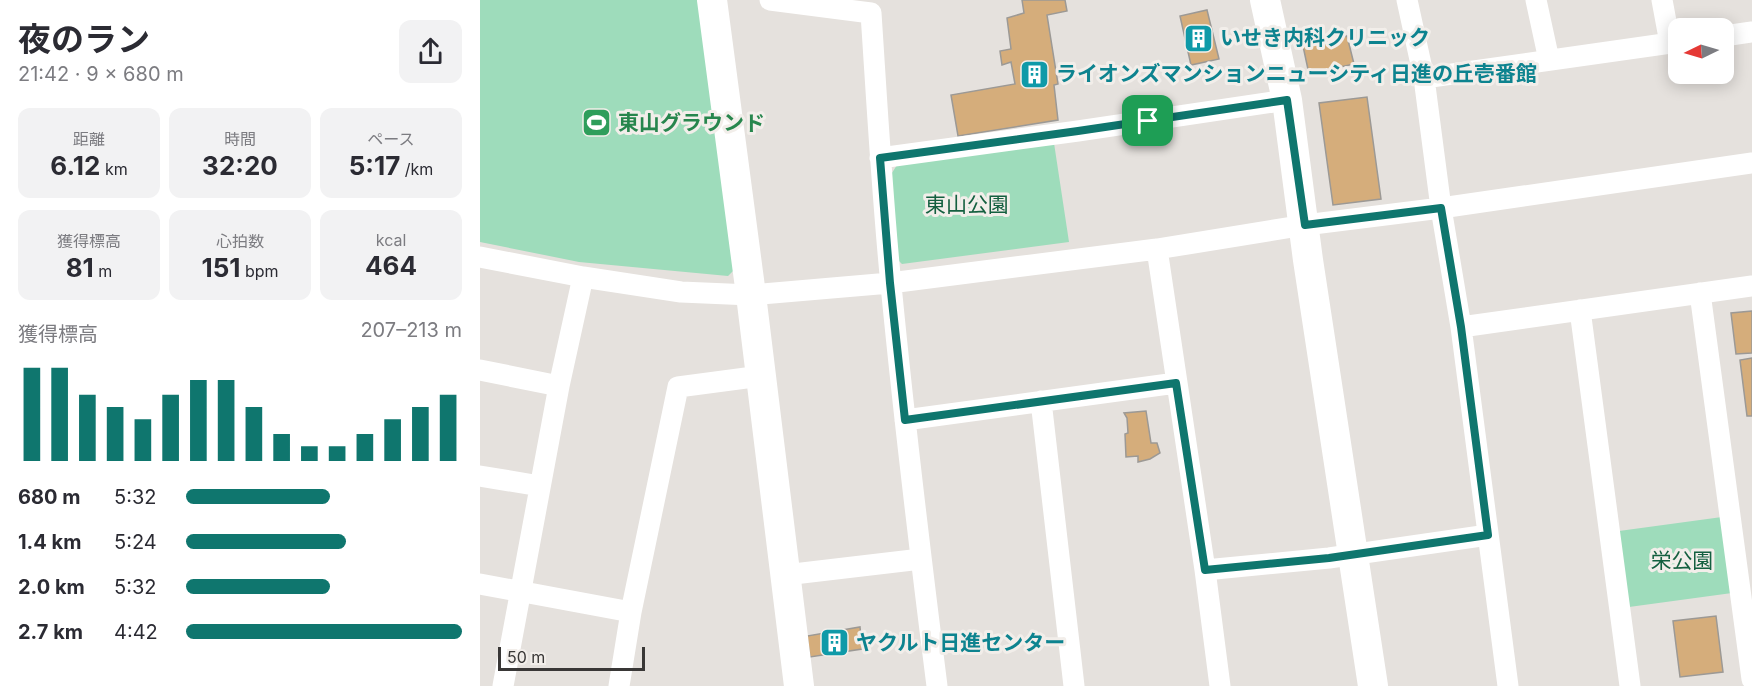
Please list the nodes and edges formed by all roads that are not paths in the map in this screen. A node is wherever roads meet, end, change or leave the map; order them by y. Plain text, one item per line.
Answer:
1 (712, 0) edge
2 (770, 0) edge
3 (1265, 0) edge
4 (1407, 0) edge
5 (1536, 0) edge
6 (1662, 0) edge
7 (1668, 21) edge
8 (1752, 32) edge
9 (1734, 35) edge
10 (1668, 43) edge
11 (1549, 60) junction
12 (1424, 78) junction
13 (1287, 100) junction
14 (880, 158) junction
15 (1752, 162) edge
16 (1441, 208) junction
17 (1305, 225) junction
18 (1157, 249) junction
19 (480, 257) edge
20 (583, 277) junction
21 (890, 283) junction
22 (1752, 286) edge
23 (1700, 292) junction
24 (751, 295) junction
25 (1580, 310) junction
26 (1461, 327) junction
27 (480, 370) edge
28 (761, 376) junction
29 (1176, 383) junction
30 (559, 386) junction
31 (1041, 401) junction
32 (905, 420) junction
33 (480, 476) edge
34 (540, 486) junction
35 (1488, 535) junction
36 (1354, 554) junction
37 (921, 559) junction
38 (1205, 570) junction
39 (785, 575) junction
40 (480, 584) edge
41 (521, 592) junction
42 (630, 612) junction
43 (1752, 679) edge
44 (503, 686) edge
45 (619, 686) edge
46 (800, 686) edge
47 (937, 686) edge
48 (1074, 686) edge
49 (1220, 686) edge
50 (1373, 686) edge
51 (1508, 686) edge
52 (1630, 686) edge

1 - 24 street
2 - 14 street
3 - 13 street
4 - 12 street
5 - 11 street
6 - 7 street
8 - 9 street
10 - 11 street
11 - 12 street
12 - 16 street
13 - 14 street
13 - 17 street
14 - 21 street
15 - 16 street
16 - 17 street
16 - 26 street
17 - 18 street
17 - 36 street
18 - 21 street
18 - 29 street
19 - 20 street
20 - 24 street
20 - 30 street
21 - 24 street
21 - 32 street
22 - 23 street
23 - 25 street
23 - 43 street
24 - 28 street
25 - 26 street
25 - 52 street
26 - 35 street
27 - 30 street
28 - 39 street
28 - 42 street
29 - 31 street
29 - 38 street
30 - 34 street
31 - 32 street
31 - 48 street
32 - 37 street
33 - 34 street
34 - 41 street
35 - 36 street
35 - 51 street
36 - 38 street
36 - 50 street
37 - 39 street
37 - 47 street
38 - 49 street
39 - 46 street
40 - 41 street
41 - 42 street
41 - 44 street
42 - 45 street

